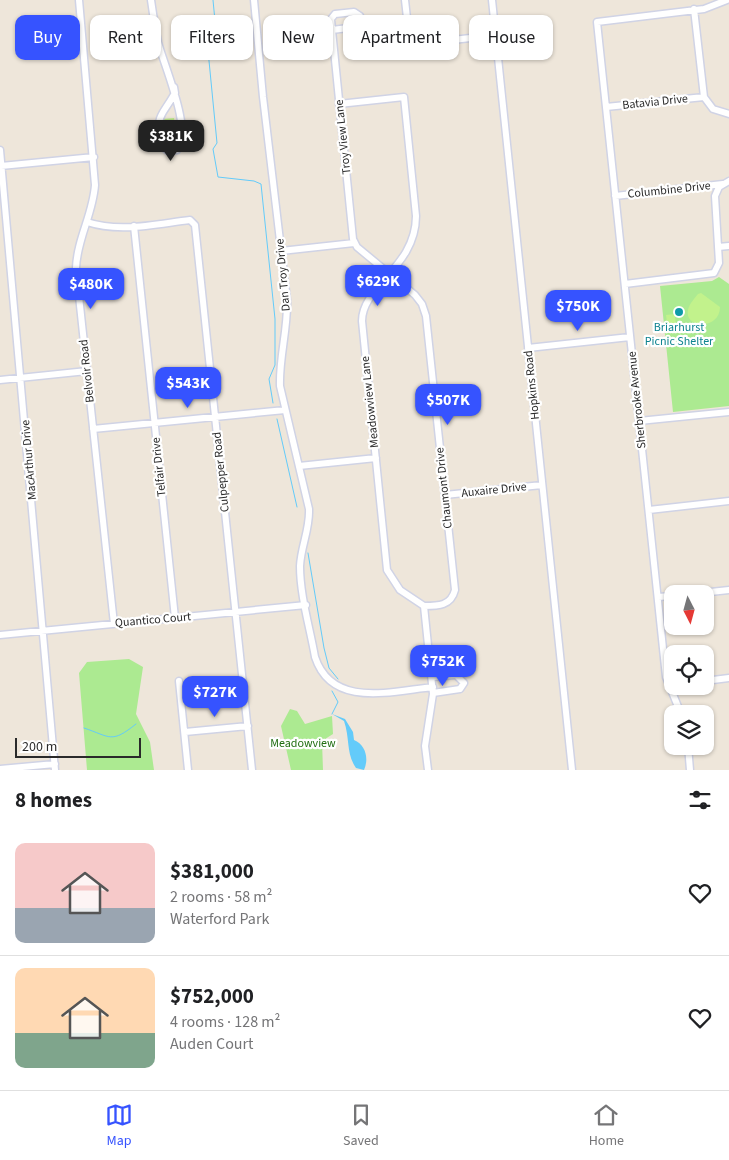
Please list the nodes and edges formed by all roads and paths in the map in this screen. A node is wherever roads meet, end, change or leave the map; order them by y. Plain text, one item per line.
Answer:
1 (80, 0) edge
2 (151, 0) edge
3 (254, 0) edge
4 (405, 0) edge
5 (492, 0) edge
6 (727, 0) edge
7 (694, 9) junction
8 (494, 15) edge
9 (332, 30) joint
10 (469, 38) edge
11 (333, 41) edge
12 (499, 60) edge
13 (174, 87) junction
14 (704, 97) junction
15 (339, 104) junction
16 (606, 107) junction
17 (729, 114) edge
18 (0, 150) edge
19 (94, 157) junction
20 (1, 166) junction
21 (726, 183) edge
22 (615, 196) junction
23 (87, 222) junction
24 (134, 226) junction
25 (354, 243) junction
26 (729, 246) edge
27 (718, 247) junction
28 (281, 251) junction
29 (391, 274) junction
30 (624, 284) junction
31 (630, 337) junction
32 (528, 348) junction
33 (87, 371) junction
34 (22, 378) junction
35 (0, 380) edge
36 (285, 410) junction
37 (729, 412) edge
38 (215, 417) junction
39 (639, 421) junction
40 (154, 423) junction
41 (93, 429) junction
42 (376, 458) junction
43 (299, 466) junction
44 (542, 485) junction
45 (445, 495) junction
46 (729, 501) edge
47 (648, 510) junction
48 (729, 590) edge
49 (714, 592) edge
50 (658, 597) junction
51 (664, 597) edge
52 (306, 605) junction
53 (424, 606) junction
54 (236, 612) junction
55 (175, 618) junction
56 (114, 624) junction
57 (43, 631) junction
58 (0, 635) edge
59 (664, 657) edge
60 (432, 677) junction
61 (729, 678) edge
62 (714, 680) edge
63 (180, 681) dead end
64 (433, 690) junction
65 (248, 726) junction
66 (185, 732) junction
67 (689, 755) edge
68 (55, 767) edge
69 (0, 769) edge
70 (188, 770) edge
71 (252, 770) edge
72 (428, 770) edge
73 (572, 770) edge
74 (690, 770) edge

1 - 19 street, Belvoir Road
2 - 13 street
3 - 28 street, Dan Troy Drive
4 - 10 street
5 - 8 street, Hopkins Road
6 - 7 street
7 - 14 street
7 - 16 street, Sherbrooke Avenue
9 - 9 street
11 - 15 street, Troy View Lane
12 - 32 street, Hopkins Road
13 - 13 street
14 - 16 street, Batavia Drive
14 - 17 street
15 - 25 street, Troy View Lane
15 - 29 street, Meadowview Lane
16 - 22 street, Sherbrooke Avenue
18 - 20 street, MacArthur Drive
19 - 20 street
19 - 23 street, Belvoir Road
20 - 34 street, MacArthur Drive
21 - 22 street, Columbine Drive
21 - 27 street
22 - 30 street, Sherbrooke Avenue
23 - 24 street, Culpepper Road
23 - 33 street, Belvoir Road
24 - 38 street, Culpepper Road
24 - 40 street, Telfair Drive
25 - 28 street
25 - 29 street, Chaumont Drive
26 - 27 street
27 - 30 street
28 - 36 street, Dan Troy Drive
29 - 42 street, Meadowview Lane
29 - 45 street, Chaumont Drive
30 - 31 street, Sherbrooke Avenue
31 - 32 street
31 - 39 street, Sherbrooke Avenue
32 - 44 street, Hopkins Road
33 - 34 street
33 - 41 street, Belvoir Road
34 - 35 street
34 - 57 street, MacArthur Drive
36 - 38 street
36 - 43 street, Dan Troy Drive
37 - 39 street
38 - 40 street
38 - 54 street, Culpepper Road
39 - 47 street, Sherbrooke Avenue
40 - 41 street
40 - 55 street, Telfair Drive
41 - 56 street, Belvoir Road
42 - 43 street
42 - 53 street, Meadowview Lane
43 - 52 street, Dan Troy Drive
44 - 45 street, Auxaire Drive
44 - 73 street, Hopkins Road
45 - 53 street, Chaumont Drive
46 - 47 street
47 - 50 street, Sherbrooke Avenue
48 - 49 street
50 - 51 street
50 - 59 street, Sherbrooke Avenue
52 - 54 street, Quantico Court
52 - 64 street, Dan Troy Drive
53 - 60 street
54 - 55 street, Quantico Court
54 - 65 street, Culpepper Road
55 - 56 street, Quantico Court
56 - 57 street, Quantico Court
57 - 58 street, Quantico Court
57 - 68 street, MacArthur Drive
60 - 64 street
60 - 64 street, Dan Troy Drive
61 - 62 street
63 - 66 street
64 - 72 street
65 - 66 street
65 - 71 street, Culpepper Road
66 - 70 street
67 - 74 street
68 - 69 street

